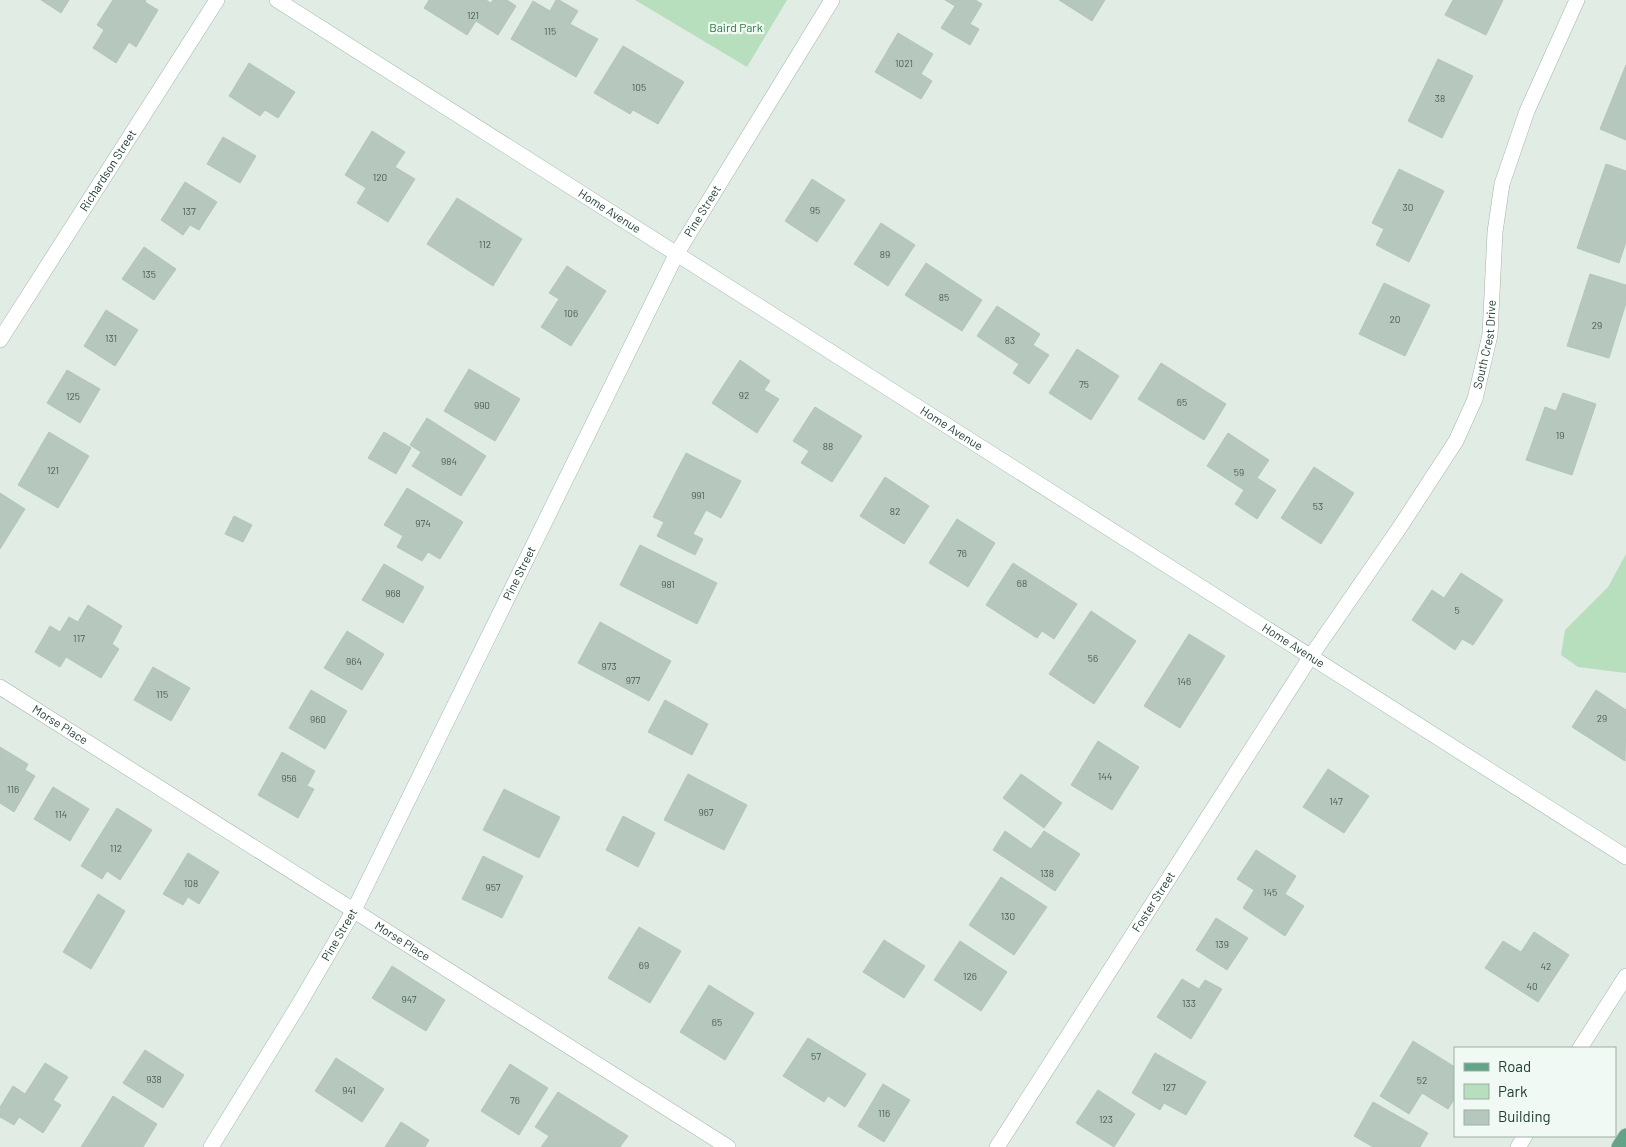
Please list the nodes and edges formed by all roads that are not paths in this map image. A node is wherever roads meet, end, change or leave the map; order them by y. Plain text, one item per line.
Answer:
1 (217, 0) edge
2 (277, 0) edge
3 (832, 0) edge
4 (1577, 0) edge
5 (677, 253) junction
6 (0, 340) edge
7 (1311, 656) junction
8 (0, 687) edge
9 (1626, 857) edge
10 (354, 910) junction
11 (1626, 976) edge
12 (1581, 1047) edge
13 (1626, 1136) edge
14 (211, 1147) edge
15 (728, 1147) edge
16 (998, 1147) edge
17 (1619, 1147) edge

1 - 6 street, Richardson Street
2 - 5 street, Home Avenue
3 - 5 street, Pine Street
4 - 7 street, South Crest Drive
5 - 7 street, Home Avenue
5 - 10 street, Pine Street
7 - 9 street, Home Avenue
7 - 16 street, Foster Street
8 - 10 street, Morse Place
10 - 14 street, Pine Street
10 - 15 street, Morse Place
11 - 12 street
13 - 17 main road

